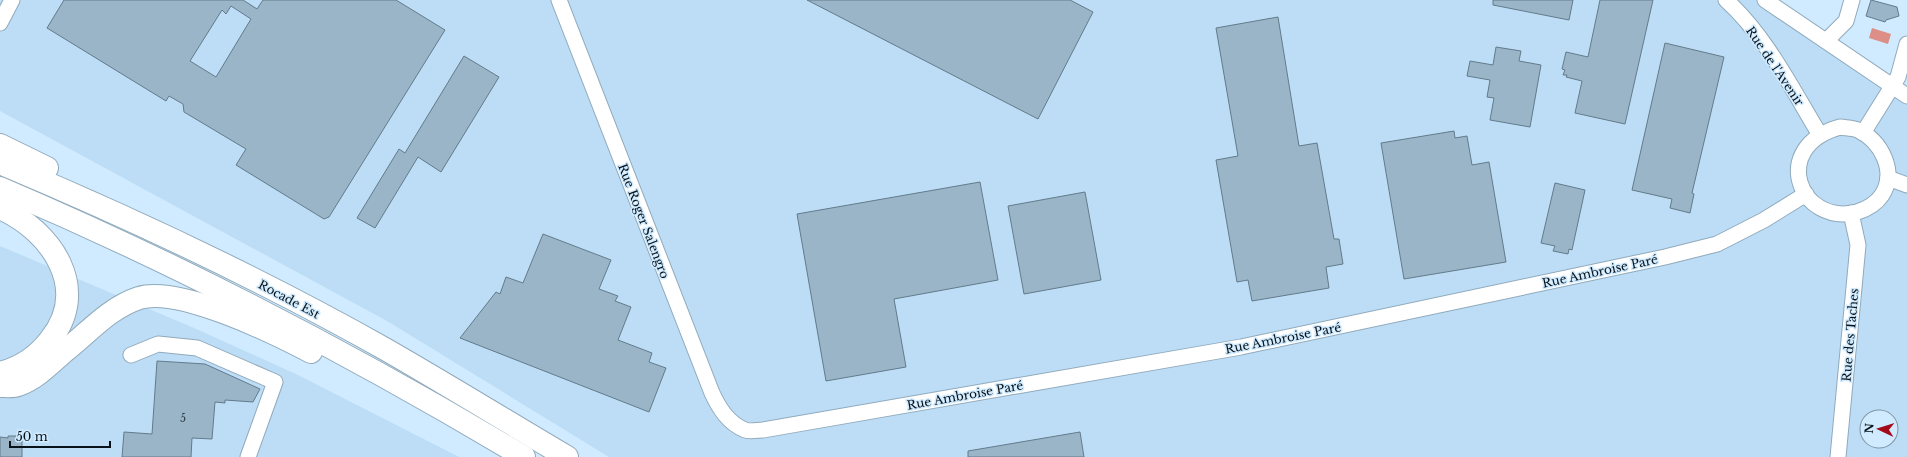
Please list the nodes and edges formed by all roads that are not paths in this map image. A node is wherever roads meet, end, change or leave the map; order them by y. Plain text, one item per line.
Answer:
1 (12, 0) edge
2 (559, 0) edge
3 (1726, 0) edge
4 (1765, 0) edge
5 (1852, 0) edge
6 (0, 23) edge
7 (1826, 41) junction
8 (1907, 44) edge
9 (1892, 86) junction
10 (1907, 96) edge
11 (1863, 133) junction
12 (1820, 135) junction
13 (0, 145) edge
14 (0, 163) edge
15 (1888, 178) junction
16 (1907, 185) edge
17 (0, 188) edge
18 (1806, 194) junction
19 (0, 208) edge
20 (1851, 213) junction
21 (174, 241) junction
22 (131, 355) dead end
23 (0, 373) edge
24 (0, 386) edge
25 (453, 414) junction
26 (746, 430) joint
27 (248, 457) edge
28 (524, 457) edge
29 (567, 457) edge
30 (1838, 457) edge

1 - 6 street
2 - 26 street, Rue Roger Salengro
3 - 12 street, Rue de l'Avenir
4 - 7 street
5 - 7 street
7 - 9 street
8 - 9 street
9 - 10 street
9 - 11 street
11 - 12 street
11 - 15 street
12 - 18 street
13 - 21 highway
14 - 21 highway, Rocade Est
15 - 16 street
15 - 20 street
17 - 25 highway, Rocade Est
18 - 20 street
18 - 26 street, Rue Ambroise Paré
19 - 23 highway
20 - 30 street, Rue des Taches
21 - 29 highway, Rocade Est
22 - 27 street
24 - 25 highway
25 - 28 highway, Rocade Est

